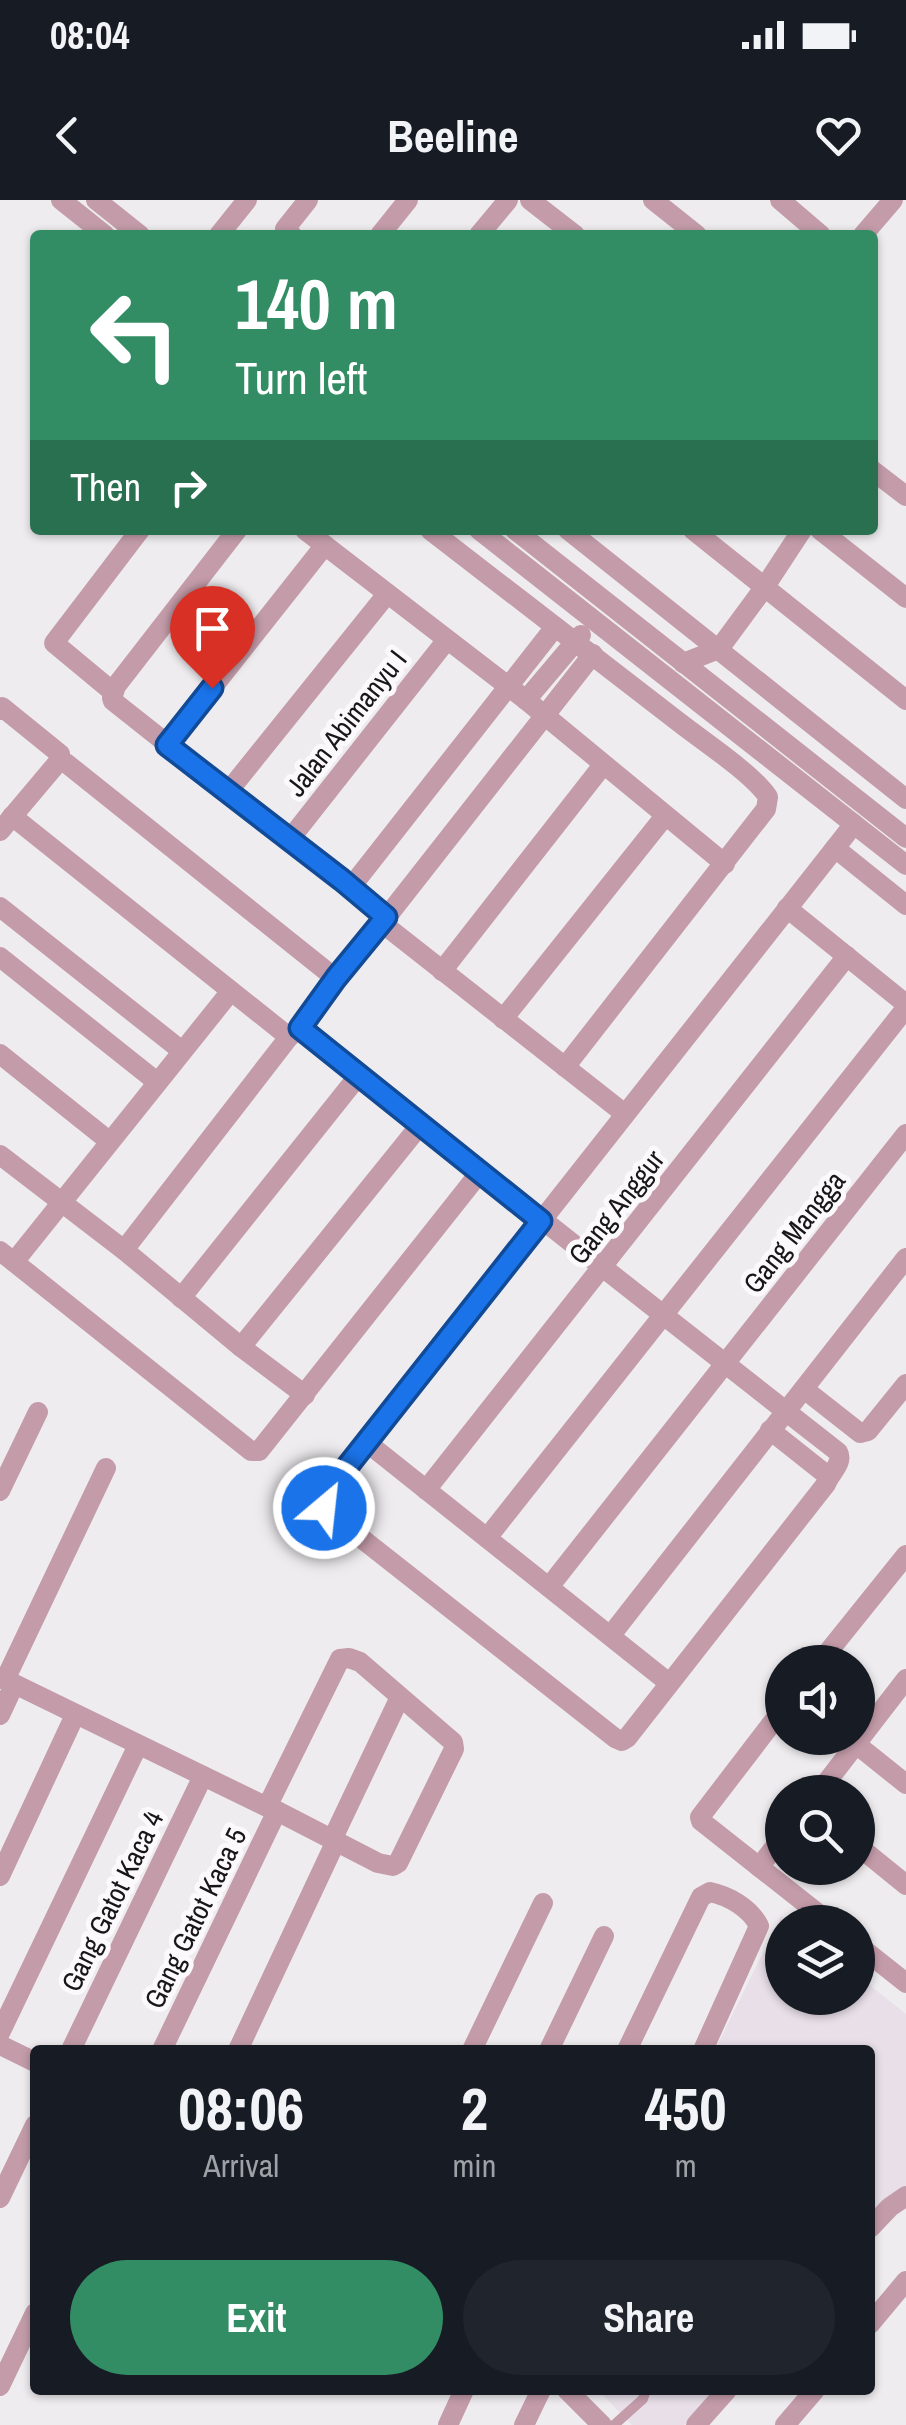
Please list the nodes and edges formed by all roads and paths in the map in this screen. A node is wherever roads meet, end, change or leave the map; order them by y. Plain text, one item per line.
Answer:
1 (60, 200) edge
2 (96, 200) edge
3 (246, 200) edge
4 (308, 200) edge
5 (408, 200) edge
6 (508, 200) edge
7 (530, 200) edge
8 (653, 200) edge
9 (780, 200) edge
10 (892, 200) edge
11 (99, 230) edge
12 (134, 230) edge
13 (223, 230) edge
14 (286, 230) edge
15 (384, 230) edge
16 (484, 230) edge
17 (569, 230) edge
18 (691, 230) edge
19 (815, 230) edge
20 (867, 230) edge
21 (878, 475) edge
22 (906, 496) edge
23 (136, 535) edge
24 (233, 535) edge
25 (312, 535) edge
26 (436, 535) edge
27 (486, 535) edge
28 (522, 535) edge
29 (574, 535) edge
30 (699, 535) edge
31 (799, 535) edge
32 (826, 535) edge
33 (325, 545) junction
34 (513, 557) junction
35 (497, 582) junction
36 (764, 588) junction
37 (387, 594) junction
38 (906, 598) edge
39 (606, 602) junction
40 (594, 620) junction
41 (555, 627) junction
42 (446, 640) junction
43 (584, 648) junction
44 (719, 650) junction
45 (644, 659) junction
46 (683, 663) junction
47 (627, 682) junction
48 (114, 692) junction
49 (518, 694) junction
50 (906, 700) edge
51 (0, 710) edge
52 (544, 717) junction
53 (826, 735) junction
54 (167, 745) junction
55 (754, 746) junction
56 (808, 761) junction
57 (58, 762) junction
58 (603, 766) junction
59 (738, 768) junction
60 (228, 793) junction
61 (906, 799) edge
62 (665, 816) junction
63 (6, 824) edge
64 (854, 824) junction
65 (906, 838) edge
66 (290, 839) junction
67 (835, 848) junction
68 (724, 864) junction
69 (906, 865) edge
70 (351, 888) junction
71 (906, 904) edge
72 (0, 907) edge
73 (787, 908) junction
74 (384, 920) junction
75 (846, 956) junction
76 (0, 957) edge
77 (442, 970) junction
78 (336, 978) junction
79 (231, 991) junction
80 (906, 1006) edge
81 (503, 1019) junction
82 (295, 1032) junction
83 (182, 1051) junction
84 (0, 1054) edge
85 (565, 1067) junction
86 (359, 1075) junction
87 (157, 1082) junction
88 (624, 1114) junction
89 (421, 1124) junction
90 (906, 1134) edge
91 (109, 1141) junction
92 (0, 1155) edge
93 (481, 1172) junction
94 (60, 1202) junction
95 (541, 1221) junction
96 (124, 1250) junction
97 (7, 1257) edge
98 (906, 1258) edge
99 (603, 1267) junction
100 (182, 1298) junction
101 (665, 1314) junction
102 (241, 1347) junction
103 (725, 1364) junction
104 (906, 1384) edge
105 (804, 1389) junction
106 (306, 1394) junction
107 (786, 1411) junction
108 (38, 1412) dead end
109 (770, 1430) junction
110 (366, 1442) junction
111 (106, 1468) dead end
112 (828, 1476) junction
113 (0, 1490) edge
114 (426, 1490) junction
115 (488, 1538) junction
116 (906, 1555) edge
117 (549, 1587) junction
118 (611, 1635) junction
119 (834, 1645) edge
120 (6, 1681) edge
121 (669, 1683) junction
122 (905, 1683) edge
123 (400, 1697) junction
124 (0, 1714) edge
125 (75, 1715) junction
126 (875, 1720) edge
127 (765, 1732) edge
128 (138, 1745) junction
129 (848, 1755) edge
130 (870, 1755) edge
131 (832, 1775) edge
132 (204, 1776) junction
133 (906, 1784) edge
134 (272, 1809) junction
135 (335, 1840) junction
136 (765, 1859) edge
137 (875, 1859) edge
138 (758, 1867) junction
139 (0, 1876) edge
140 (906, 1884) edge
141 (543, 1903) dead end
142 (807, 1905) edge
143 (604, 1936) dead end
144 (875, 1958) edge
145 (906, 1983) edge
146 (0, 2034) edge
147 (73, 2045) edge
148 (164, 2045) edge
149 (240, 2045) edge
150 (474, 2045) edge
151 (551, 2045) edge
152 (629, 2045) edge
153 (705, 2045) edge
154 (0, 2046) edge
155 (30, 2060) edge
156 (30, 2135) edge
157 (906, 2196) edge
158 (0, 2198) edge
159 (875, 2223) edge
160 (906, 2280) edge
161 (875, 2318) edge
162 (30, 2324) edge
163 (0, 2386) edge
164 (462, 2395) edge
165 (539, 2395) edge
166 (572, 2395) edge
167 (644, 2395) edge
168 (722, 2395) edge
169 (810, 2395) edge
170 (448, 2425) edge
171 (524, 2425) edge
172 (602, 2425) edge
173 (614, 2425) edge
174 (696, 2425) edge
175 (785, 2425) edge

1 - 11 street
2 - 12 street
3 - 13 street
4 - 14 street
5 - 15 street
6 - 16 street
7 - 17 street
8 - 18 street
9 - 19 street
10 - 20 street
21 - 22 street
23 - 48 street
24 - 48 street
25 - 33 street
26 - 35 street
27 - 34 street
28 - 39 street
29 - 44 street
30 - 36 street
31 - 36 street
32 - 38 street
33 - 37 street
33 - 54 street
34 - 35 street
34 - 40 street
35 - 41 street
36 - 44 street
36 - 50 street
37 - 42 street
37 - 60 street
39 - 40 street
39 - 46 street
40 - 43 street
40 - 45 street
41 - 43 street
41 - 49 street
42 - 49 street
42 - 66 street, Jalan Abimanyu I
43 - 47 street
43 - 49 street
43 - 52 street
44 - 46 street
44 - 53 street
45 - 47 street
45 - 55 street
46 - 56 street
47 - 59 street
48 - 54 street
49 - 52 street
49 - 70 street
51 - 57 street
52 - 58 street
52 - 74 street
53 - 56 street
53 - 61 street
54 - 60 street
55 - 59 street
55 - 64 street
56 - 65 street
57 - 63 street
57 - 78 street
58 - 62 street
58 - 77 street
59 - 68 street
60 - 66 street
62 - 68 street
62 - 81 street
63 - 79 street
64 - 67 street
64 - 69 street
66 - 70 street
67 - 71 street
67 - 73 street
68 - 85 street
70 - 74 street
72 - 83 street
73 - 75 street
73 - 88 street
74 - 77 street
74 - 78 street
75 - 80 street
75 - 99 street, Gang Anggur
76 - 87 street
77 - 81 street
78 - 82 street
79 - 82 street
79 - 83 street
80 - 101 street
81 - 85 street
82 - 86 street
82 - 96 street
83 - 87 street
84 - 91 street
85 - 88 street
86 - 89 street
86 - 100 street
87 - 91 street
88 - 95 street
89 - 93 street
89 - 102 street
90 - 103 street, Gang Mangga
91 - 94 street
92 - 94 street
93 - 95 street
93 - 106 street
94 - 96 street
94 - 97 street
95 - 99 street
95 - 110 street
96 - 100 street
97 - 106 street
98 - 105 street
99 - 101 street
99 - 114 street, Gang Anggur
100 - 102 street
101 - 103 street
101 - 115 street
102 - 106 street
103 - 107 street
103 - 117 street, Gang Mangga
104 - 105 street
105 - 107 street
107 - 109 street
107 - 112 street
108 - 113 street
109 - 112 street
109 - 118 street
110 - 114 street
110 - 121 street
111 - 120 street
112 - 121 street
114 - 115 street
115 - 117 street
116 - 119 street
117 - 118 street
118 - 121 street
120 - 124 street
120 - 125 street
122 - 126 street
123 - 134 street, Gang Gatot Kaca 5
123 - 135 street
123 - 135 street
125 - 128 street
125 - 139 street
127 - 138 street
128 - 132 street
128 - 146 street
129 - 131 street
130 - 133 street
132 - 134 street
132 - 147 street, Gang Gatot Kaca 4
134 - 135 street
134 - 148 street, Gang Gatot Kaca 5
135 - 149 street
136 - 138 street
137 - 140 street
138 - 142 street
141 - 150 street
143 - 151 street
144 - 145 street
152 - 153 street
154 - 155 street
156 - 158 street
157 - 159 street
160 - 161 street
162 - 163 street
164 - 170 street
165 - 171 street
166 - 172 street
167 - 173 lane
168 - 174 street
169 - 175 street

